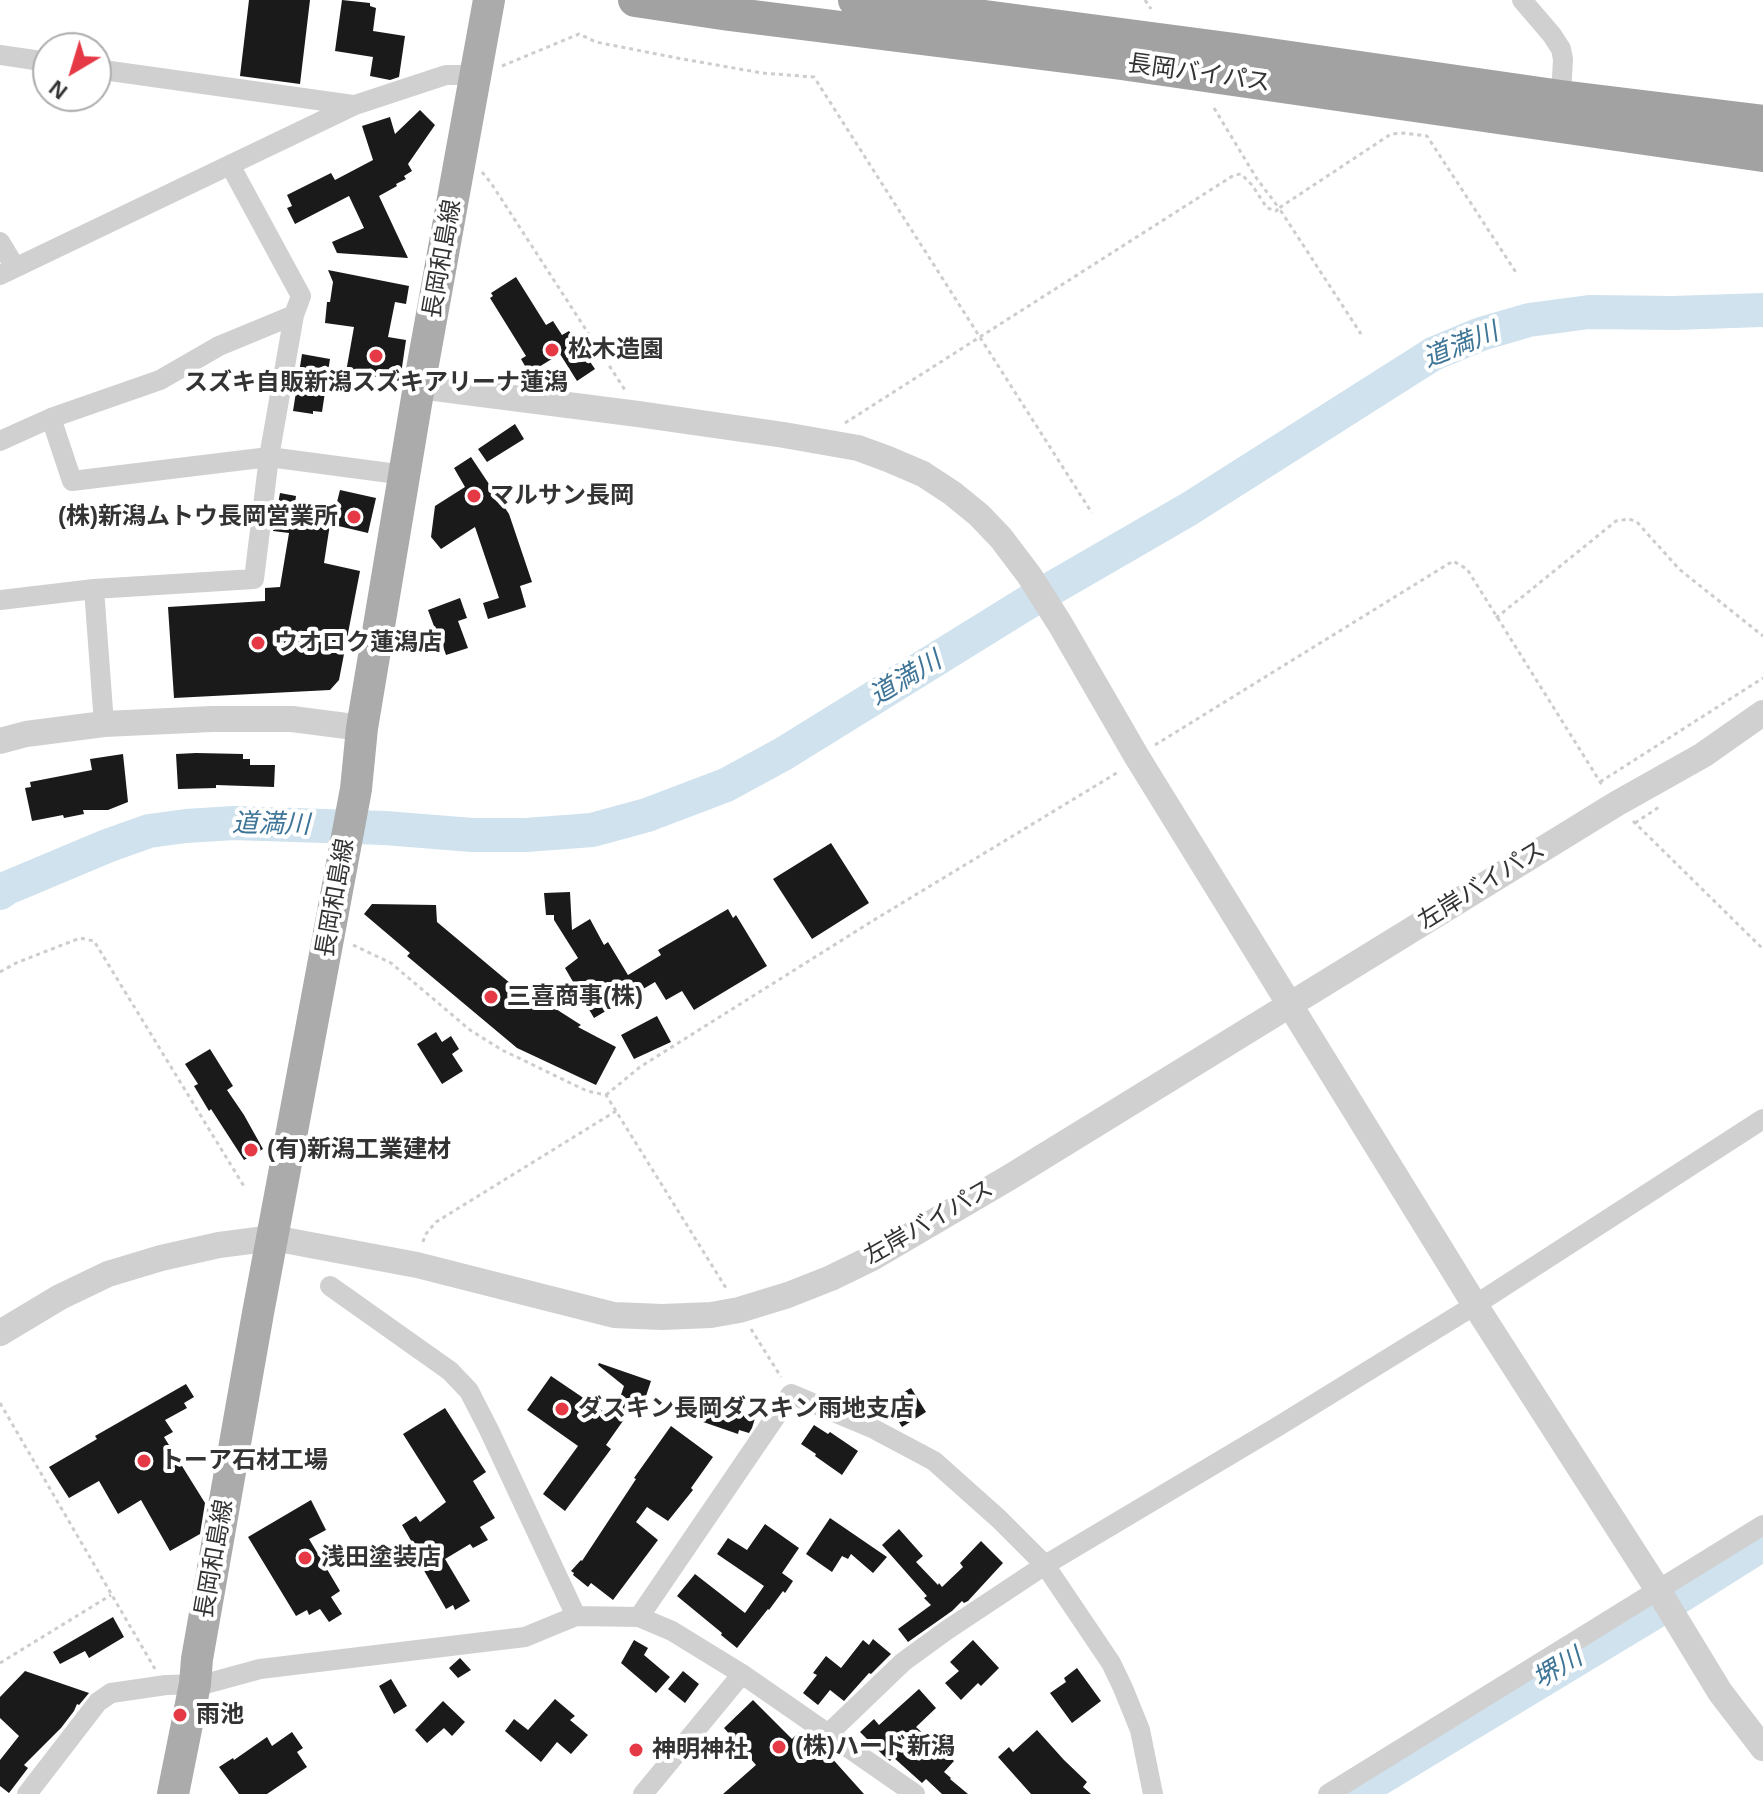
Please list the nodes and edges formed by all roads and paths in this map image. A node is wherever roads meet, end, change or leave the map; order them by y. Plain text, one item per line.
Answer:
1 (489, 0) edge
2 (635, 0) edge
3 (855, 0) edge
4 (1145, 0) edge
5 (1522, 0) edge
6 (924, 5) edge
7 (1151, 9) dead end
8 (0, 55) edge
9 (32, 60) edge
10 (477, 68) junction
11 (112, 71) edge
12 (1561, 97) junction
13 (355, 105) junction
14 (1214, 108) dead end
15 (1763, 122) edge
16 (463, 149) junction
17 (1763, 155) edge
18 (230, 165) junction
19 (1279, 208) junction
20 (0, 242) edge
21 (7, 271) edge
22 (1517, 274) dead end
23 (294, 315) junction
24 (1361, 334) dead end
25 (980, 337) junction
26 (419, 386) junction
27 (638, 414) junction
28 (51, 418) junction
29 (0, 441) edge
30 (819, 441) junction
31 (269, 457) junction
32 (405, 475) junction
33 (1092, 513) dead end
34 (94, 589) junction
35 (0, 600) edge
36 (1496, 618) junction
37 (1763, 636) edge
38 (1763, 678) edge
39 (1763, 713) edge
40 (104, 724) junction
41 (362, 728) junction
42 (0, 741) edge
43 (1137, 757) junction
44 (1600, 782) junction
45 (1616, 804) junction
46 (329, 935) junction
47 (1763, 949) edge
48 (0, 972) edge
49 (1291, 1003) junction
50 (606, 1095) junction
51 (616, 1111) junction
52 (1763, 1119) edge
53 (245, 1188) dead end
54 (273, 1238) junction
55 (417, 1265) junction
56 (330, 1286) dead end
57 (1475, 1305) junction
58 (739, 1310) junction
59 (0, 1333) edge
60 (791, 1394) junction
61 (0, 1403) edge
62 (1763, 1525) edge
63 (1045, 1565) junction
64 (1658, 1590) junction
65 (111, 1595) junction
66 (576, 1616) junction
67 (639, 1617) junction
68 (0, 1663) edge
69 (742, 1674) junction
70 (180, 1685) junction
71 (829, 1733) junction
72 (1763, 1748) edge
73 (27, 1794) edge
74 (173, 1794) edge
75 (643, 1794) edge
76 (915, 1794) edge
77 (1153, 1794) edge
78 (1328, 1794) edge

1 - 10 main road, 長岡和島線
2 - 17 highway, 長岡バイパス
3 - 6 highway, 長岡バイパス
4 - 7 path
5 - 12 street
6 - 12 highway, 長岡バイパス
8 - 9 street
10 - 13 street
10 - 16 main road, 長岡和島線
10 - 25 path
11 - 13 street
12 - 15 highway, 長岡バイパス
13 - 18 street
14 - 19 path
16 - 26 main road, 長岡和島線
16 - 27 path
18 - 21 street
18 - 23 street
19 - 22 path
19 - 24 path
19 - 25 path
20 - 21 street
23 - 28 street
23 - 31 street
25 - 30 path
25 - 33 path
26 - 27 street
26 - 32 main road, 長岡和島線
27 - 30 street
28 - 29 street
28 - 31 street
30 - 43 street
31 - 32 street
31 - 34 street
32 - 41 main road, 長岡和島線
34 - 35 street
34 - 40 street
36 - 37 path
36 - 43 path
36 - 44 path
38 - 44 path
39 - 45 street, 左岸バイパス
40 - 41 street
40 - 42 street
41 - 46 main road, 長岡和島線
43 - 49 street
43 - 50 path
44 - 45 path
45 - 47 path
45 - 49 street, 左岸バイパス
46 - 50 path
46 - 54 main road, 長岡和島線
48 - 53 path
49 - 57 street
49 - 58 street, 左岸バイパス
50 - 51 path
51 - 55 path
51 - 58 path
52 - 57 street
54 - 55 street, 左岸バイパス
54 - 59 street, 左岸バイパス
54 - 70 main road, 長岡和島線
55 - 58 street, 左岸バイパス
56 - 66 street
57 - 63 street
57 - 64 street
58 - 60 path
60 - 63 street
60 - 67 street
61 - 65 path
62 - 64 street
63 - 71 street
63 - 77 street
64 - 72 street
64 - 78 street
65 - 68 path
65 - 70 path
66 - 67 street
66 - 70 street
67 - 69 street
69 - 71 street
69 - 75 street
70 - 73 street
70 - 74 main road, 長岡和島線
71 - 76 street

